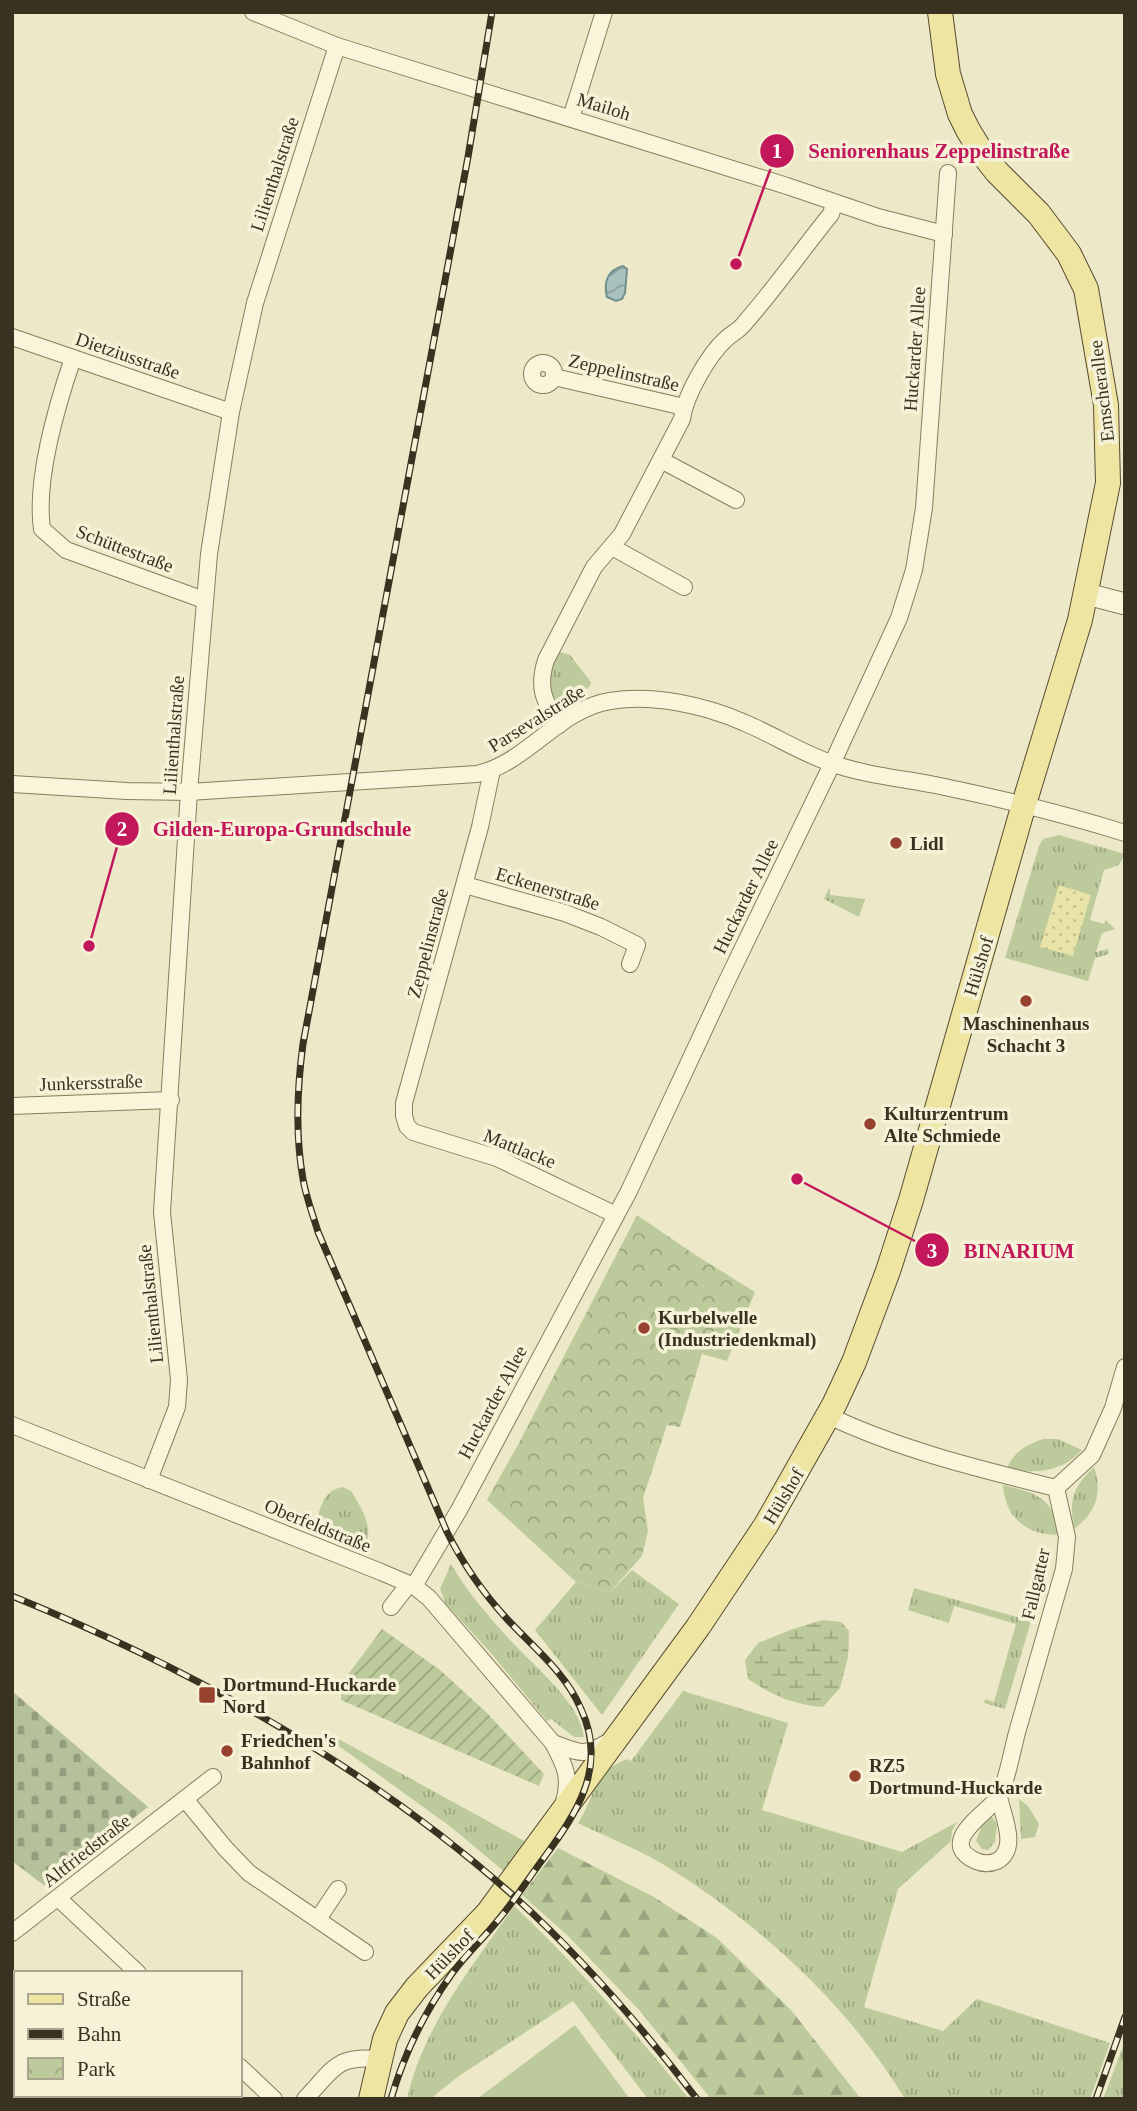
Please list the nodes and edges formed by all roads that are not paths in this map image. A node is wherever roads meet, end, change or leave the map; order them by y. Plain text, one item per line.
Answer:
1 (253, 12) edge
2 (604, 12) edge
3 (940, 12) edge
4 (337, 46) junction
5 (571, 118) junction
6 (948, 173) dead end
7 (834, 204) junction
8 (944, 234) junction
9 (12, 337) edge
10 (73, 358) junction
11 (554, 377) dead end
12 (684, 407) junction
13 (231, 412) junction
14 (661, 460) junction
15 (736, 500) dead end
16 (612, 547) junction
17 (684, 587) dead end
18 (1087, 594) junction
19 (204, 600) junction
20 (1125, 604) edge
21 (559, 725) junction
22 (832, 764) junction
23 (492, 770) junction
24 (12, 784) edge
25 (189, 792) junction
26 (1024, 804) junction
27 (1125, 833) edge
28 (465, 885) junction
29 (630, 964) dead end
30 (171, 1100) junction
31 (12, 1106) edge
32 (407, 1126) joint
33 (616, 1214) junction
34 (1125, 1367) edge
35 (829, 1416) junction
36 (12, 1425) edge
37 (149, 1480) junction
38 (1056, 1488) junction
39 (411, 1585) junction
40 (391, 1606) dead end
41 (618, 1736) junction
42 (553, 1743) junction
43 (213, 1777) dead end
44 (999, 1797) dead end
45 (185, 1799) junction
46 (560, 1815) junction
47 (338, 1889) dead end
48 (58, 1898) junction
49 (318, 1919) junction
50 (12, 1933) edge
51 (365, 1952) dead end
52 (136, 1971) edge
53 (379, 2059) junction
54 (242, 2069) edge
55 (274, 2099) edge
56 (305, 2099) edge
57 (371, 2099) edge

1 - 4 street, Mailoh
2 - 5 street
3 - 18 main road, Emscherallee
4 - 5 street, Mailoh
4 - 13 street, Lilienthalstraße
5 - 7 street, Mailoh
6 - 8 street, Huckarder Allee
7 - 8 street, Mailoh
7 - 12 street, Zeppelinstraße
8 - 22 street, Huckarder Allee
9 - 10 street, Dietziusstraße
10 - 13 street, Dietziusstraße
10 - 19 street, Schüttestraße
11 - 12 street, Zeppelinstraße
12 - 14 street, Zeppelinstraße
13 - 19 street, Lilienthalstraße
14 - 15 street
14 - 16 street, Zeppelinstraße
16 - 17 street
16 - 21 street, Zeppelinstraße
18 - 20 main road
18 - 26 main road, Emscherallee
19 - 25 street, Lilienthalstraße
21 - 22 street, Parsevalstraße
21 - 23 street, Parsevalstraße
22 - 26 street, Parsevalstraße
22 - 33 street, Huckarder Allee
23 - 25 street, Parsevalstraße
23 - 28 street, Zeppelinstraße
24 - 25 street, Parsevalstraße
25 - 30 street, Lilienthalstraße
26 - 27 street, Parsevalstraße
26 - 35 main road, Hülshof
28 - 29 street, Eckenerstraße
28 - 32 street, Zeppelinstraße
30 - 31 street, Junkersstraße
30 - 37 street, Lilienthalstraße
32 - 33 street, Mattlacke
33 - 39 street, Huckarder Allee
34 - 38 street
35 - 38 street
35 - 41 main road, Hülshof
36 - 37 street, Oberfeldstraße
37 - 39 street, Oberfeldstraße
38 - 44 street, Fallgatter
39 - 40 street, Huckarder Allee
39 - 42 street, Oberfeldstraße
41 - 42 street
41 - 46 main road, Hülshof
42 - 46 street, Oberfeldstraße
43 - 45 street, Altfriedstraße
45 - 48 street, Altfriedstraße
45 - 49 street
46 - 53 main road, Hülshof
47 - 49 street
48 - 50 street, Altfriedstraße
48 - 52 street
49 - 51 street
53 - 56 street
53 - 57 main road, Hülshof
54 - 55 street

